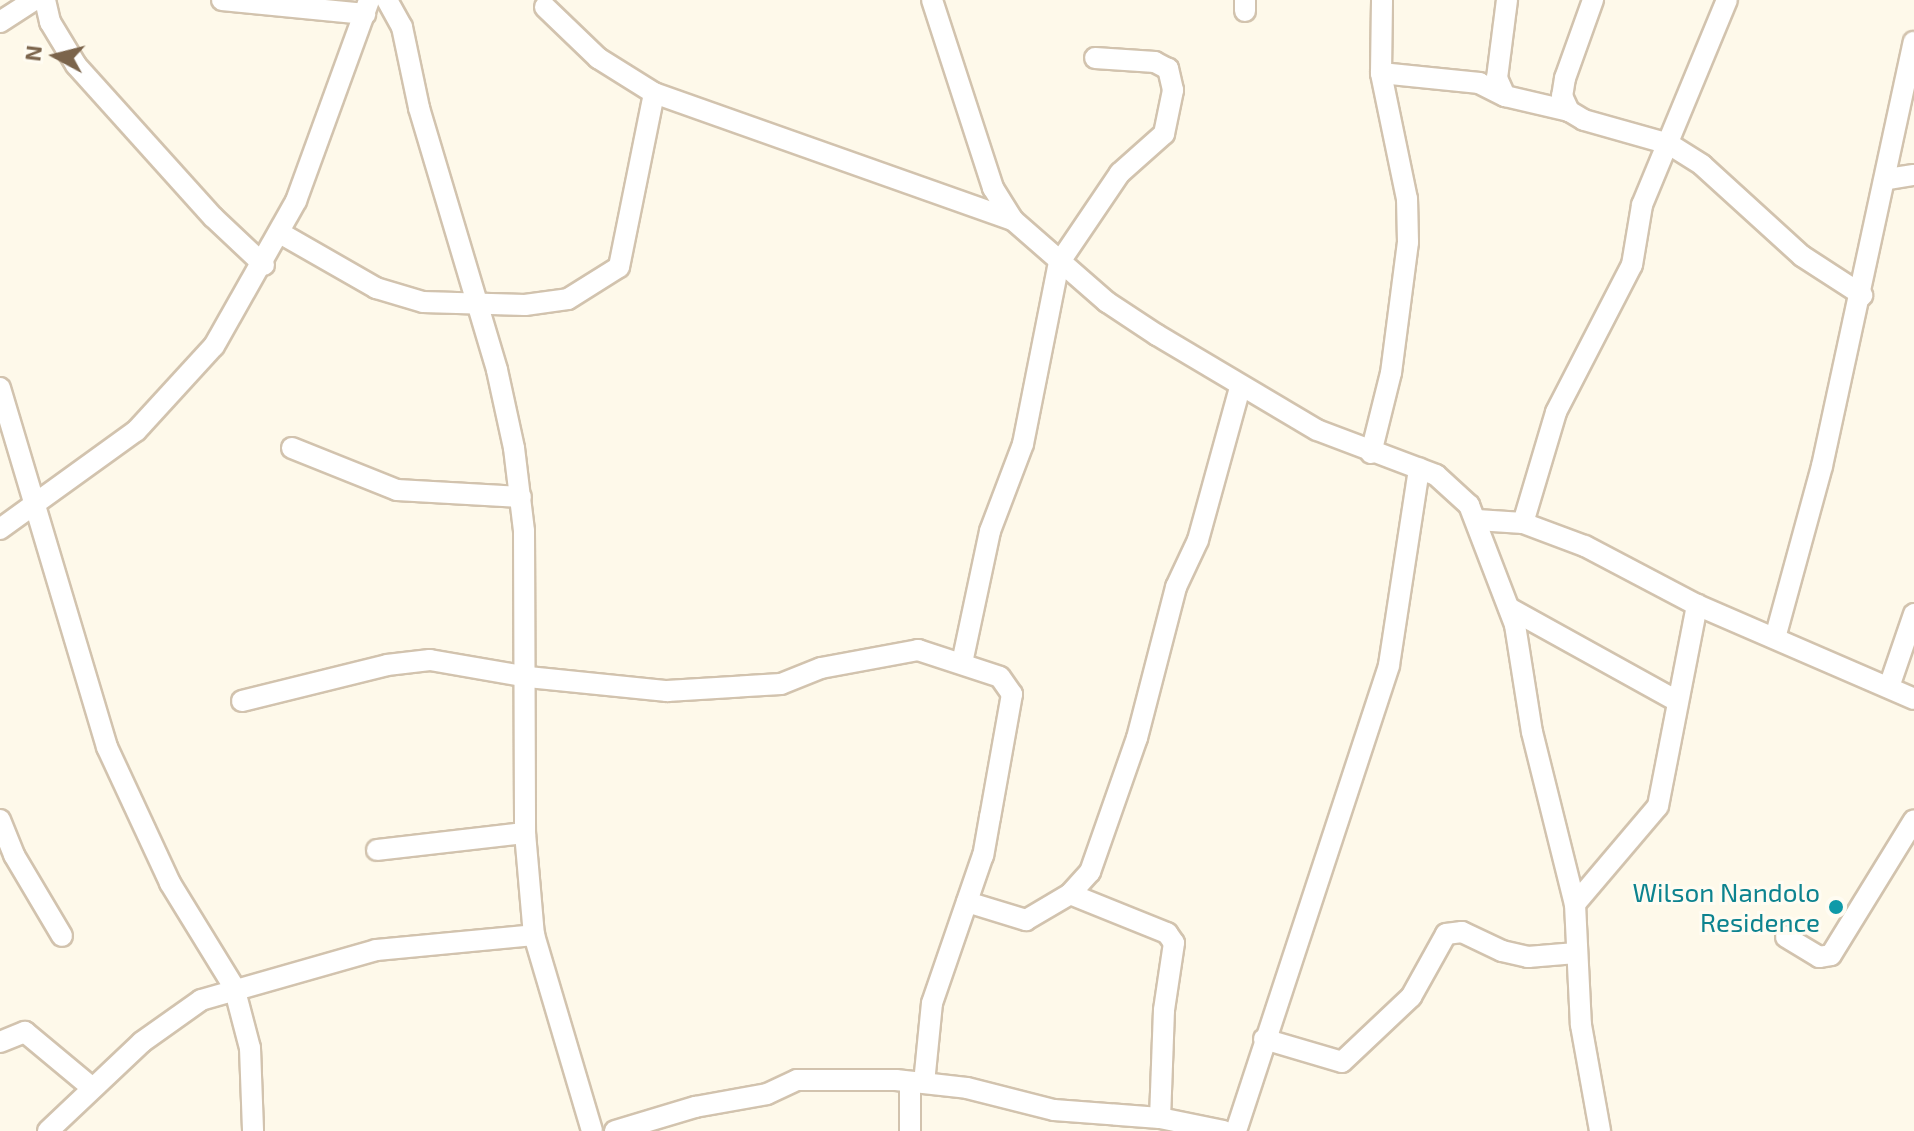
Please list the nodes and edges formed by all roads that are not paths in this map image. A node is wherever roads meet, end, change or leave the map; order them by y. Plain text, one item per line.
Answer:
1 (34, 0) edge
2 (45, 0) edge
3 (222, 0) edge
4 (387, 0) edge
5 (932, 0) edge
6 (1382, 0) edge
7 (1507, 0) edge
8 (1593, 0) edge
9 (1731, 4) edge
10 (367, 7) edge
11 (545, 7) dead end
12 (0, 22) edge
13 (1914, 42) edge
14 (1095, 58) dead end
15 (1381, 73) junction
16 (654, 93) junction
17 (1505, 96) junction
18 (1569, 111) junction
19 (1669, 144) junction
20 (1914, 175) edge
21 (1888, 179) junction
22 (1013, 220) junction
23 (280, 233) junction
24 (1059, 263) junction
25 (264, 265) junction
26 (1862, 295) junction
27 (477, 301) junction
28 (1240, 387) junction
29 (0, 388) edge
30 (292, 448) dead end
31 (1371, 453) junction
32 (1419, 468) junction
33 (521, 497) junction
34 (34, 506) junction
35 (1477, 520) junction
36 (1523, 523) junction
37 (0, 529) edge
38 (1697, 605) junction
39 (1509, 608) junction
40 (1914, 614) edge
41 (1775, 638) junction
42 (962, 663) junction
43 (528, 677) junction
44 (1889, 687) junction
45 (1914, 699) edge
46 (242, 701) dead end
47 (1677, 701) junction
48 (0, 820) edge
49 (1914, 820) edge
50 (525, 833) junction
51 (377, 850) dead end
52 (1070, 894) junction
53 (967, 902) junction
54 (1575, 904) junction
55 (534, 935) junction
56 (62, 936) dead end
57 (1786, 937) dead end
58 (1576, 953) junction
59 (234, 987) junction
60 (1264, 1039) junction
61 (0, 1042) edge
62 (917, 1082) junction
63 (91, 1087) junction
64 (1160, 1118) junction
65 (48, 1131) edge
66 (253, 1131) edge
67 (592, 1131) edge
68 (615, 1131) edge
69 (910, 1131) edge
70 (1224, 1131) edge
71 (1236, 1131) edge
72 (1600, 1131) edge

1 - 12 street
2 - 25 street
3 - 10 street
4 - 27 street
5 - 22 street
6 - 15 street
7 - 17 street
8 - 18 street
9 - 19 street
10 - 23 street
11 - 16 street
13 - 21 street
14 - 24 street
15 - 17 street
15 - 31 street
16 - 22 street
16 - 27 street
17 - 18 street
18 - 19 street
19 - 26 street
19 - 36 street
20 - 21 street
21 - 26 street
22 - 24 street
23 - 25 street
23 - 27 street
24 - 28 street
24 - 42 street
25 - 34 street
26 - 41 street
27 - 33 street
28 - 31 street
28 - 52 street
29 - 34 street
30 - 33 street
31 - 32 street
32 - 35 street
32 - 60 street
33 - 43 street
34 - 37 street
34 - 59 street
35 - 36 street
35 - 39 street
36 - 38 street
38 - 41 street
38 - 47 street
39 - 47 street
39 - 54 street
40 - 44 street
41 - 44 street
42 - 43 street
42 - 53 street
43 - 46 street
43 - 50 street
44 - 45 street
47 - 54 street
48 - 56 street
49 - 57 street
50 - 51 street
50 - 55 street
52 - 53 street
52 - 64 street
53 - 62 street
54 - 58 street
55 - 59 street
55 - 67 street
58 - 60 street
58 - 72 street
59 - 63 street
59 - 66 street
60 - 71 street
61 - 63 street
62 - 64 street
62 - 68 street
62 - 69 street
63 - 65 street
64 - 70 street

